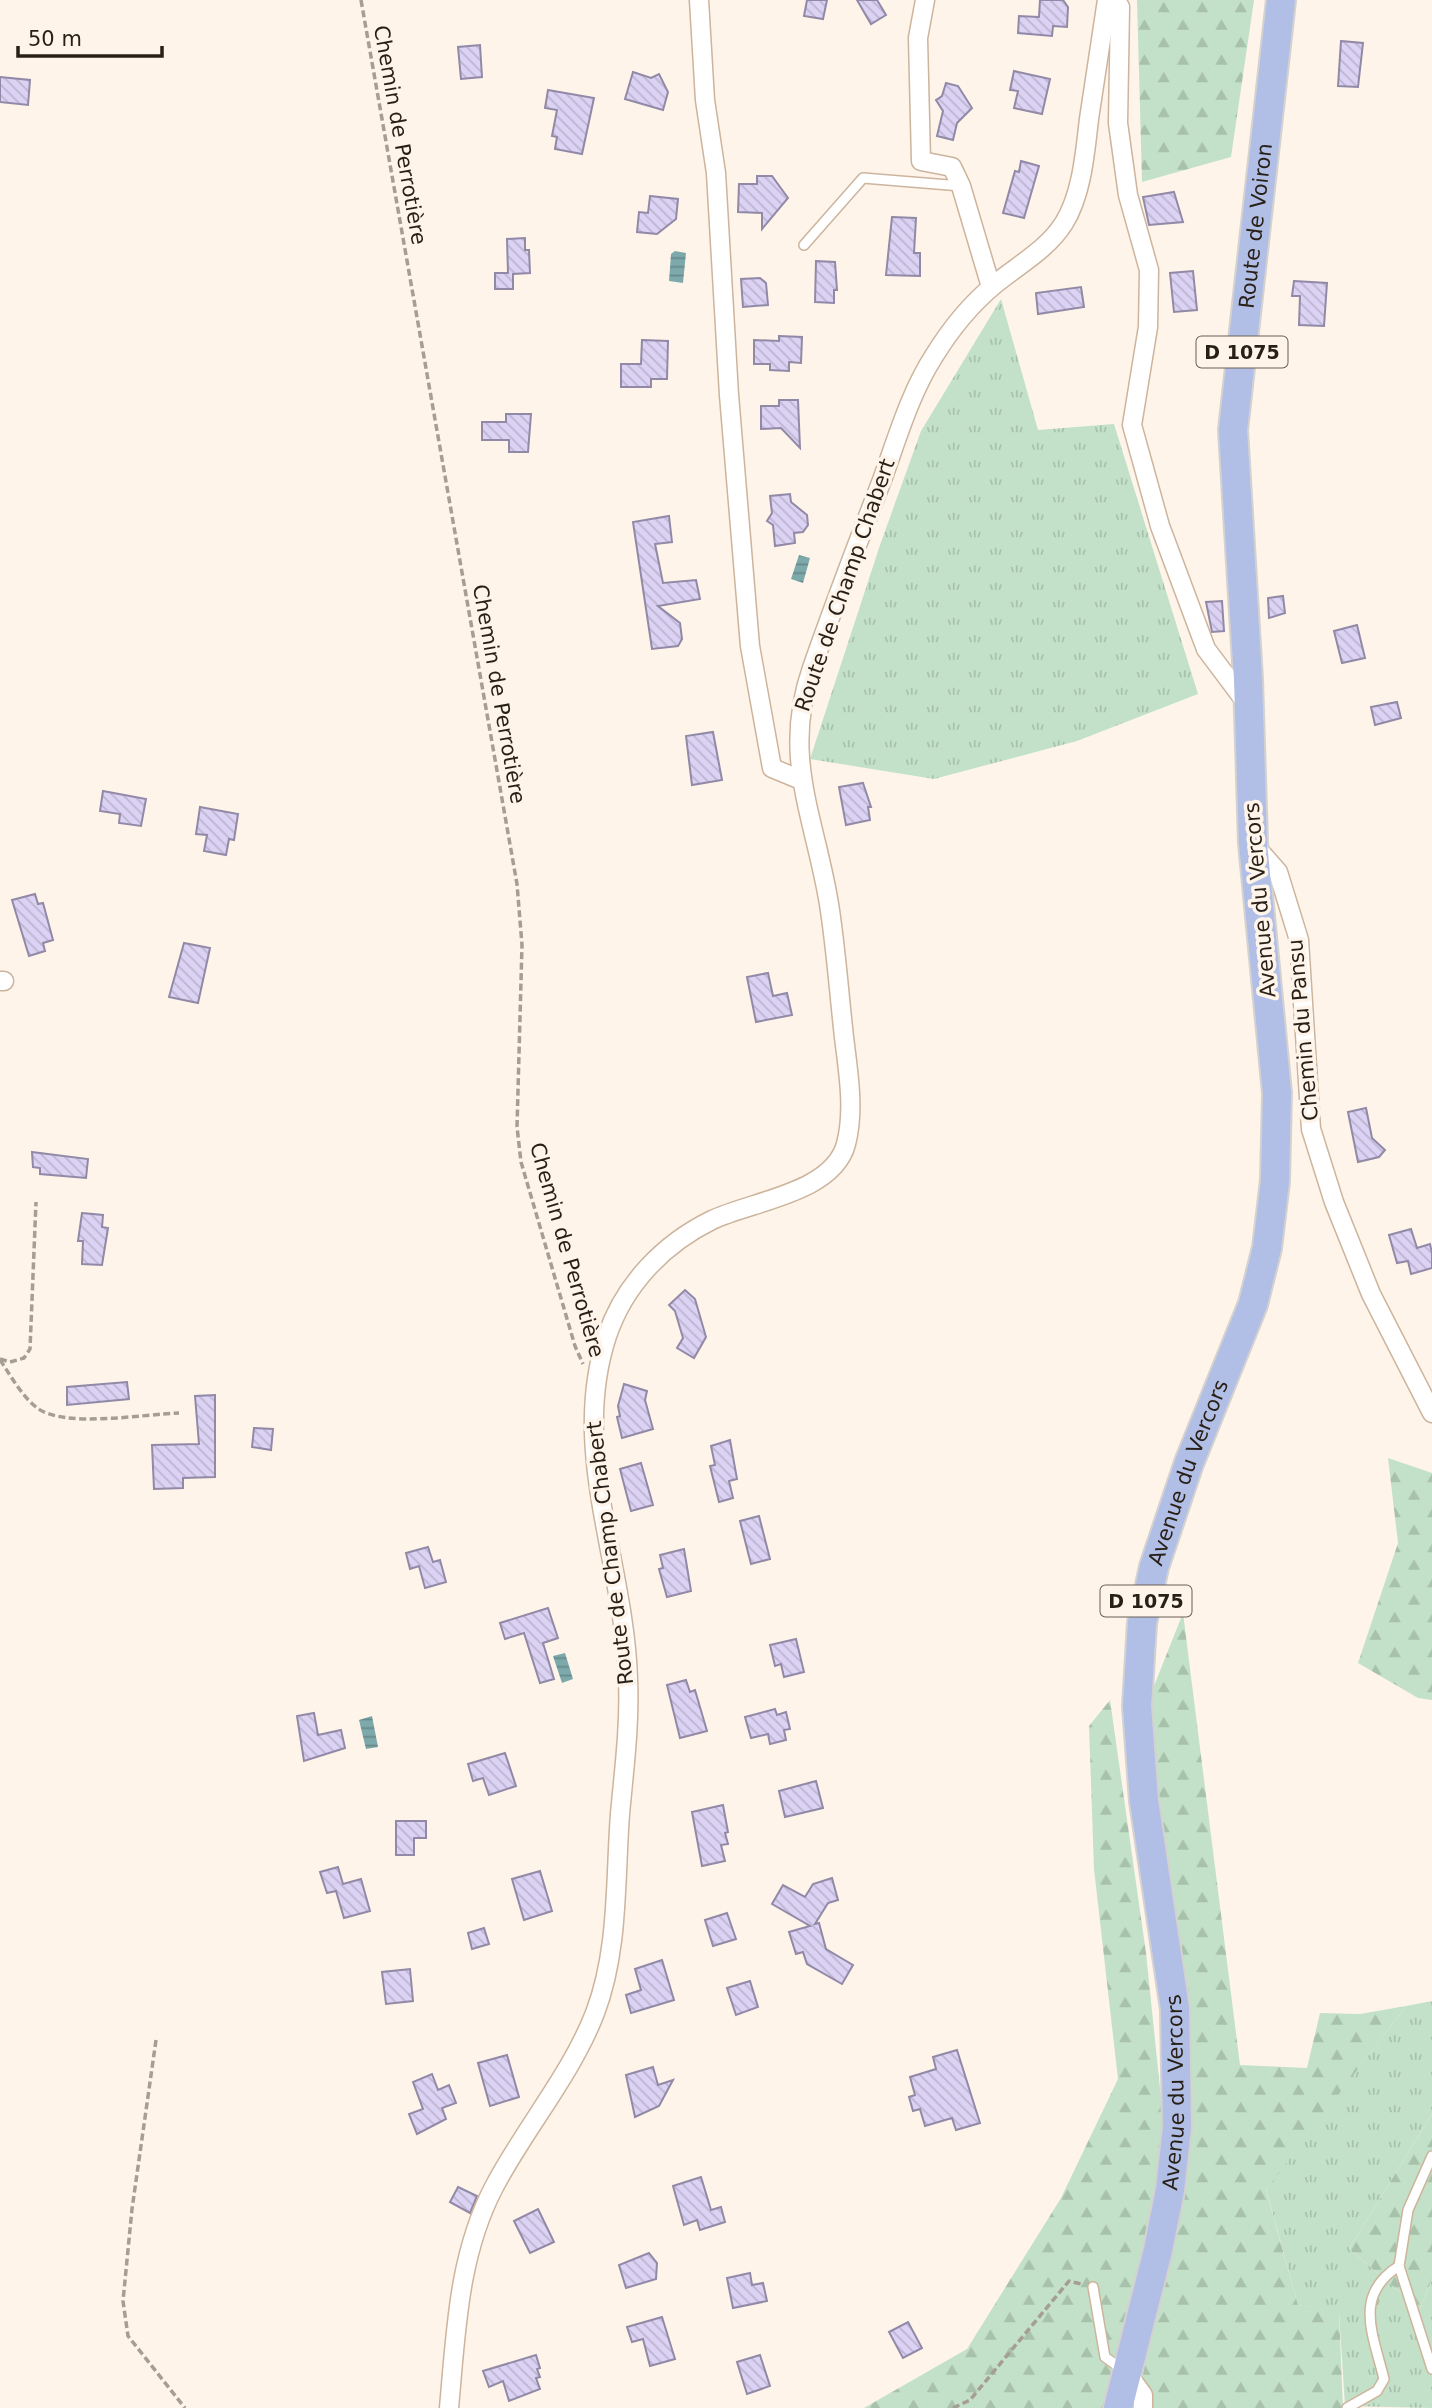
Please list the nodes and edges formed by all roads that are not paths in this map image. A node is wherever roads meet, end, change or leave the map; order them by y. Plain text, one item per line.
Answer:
1 (699, 0) edge
2 (925, 0) edge
3 (1107, 0) edge
4 (1116, 0) edge
5 (1281, 0) edge
6 (961, 186) junction
7 (804, 245) dead end
8 (991, 287) junction
9 (1248, 705) junction
10 (801, 780) junction
11 (1253, 843) junction
12 (1432, 1412) edge
13 (1432, 2156) edge
14 (1399, 2266) junction
15 (1093, 2287) road end
16 (1432, 2369) edge
17 (1127, 2373) junction
18 (449, 2408) edge
19 (1118, 2408) edge
20 (1143, 2408) edge
21 (1346, 2408) edge

1 - 10 street
2 - 6 street
3 - 8 street, Route de Champ Chabert
4 - 9 street
5 - 9 main road, Route de Voiron / D 1075
6 - 7 lane
6 - 8 street
8 - 10 street, Route de Champ Chabert
9 - 11 main road, Avenue du Vercors / D 1075
10 - 18 street, Route de Champ Chabert
11 - 12 street, Chemin du Pansu
11 - 17 main road, Avenue du Vercors / D 1075
13 - 14 lane
14 - 16 lane
14 - 21 lane
15 - 17 lane
17 - 19 main road, Avenue du Vercors / D 1075
17 - 20 street

